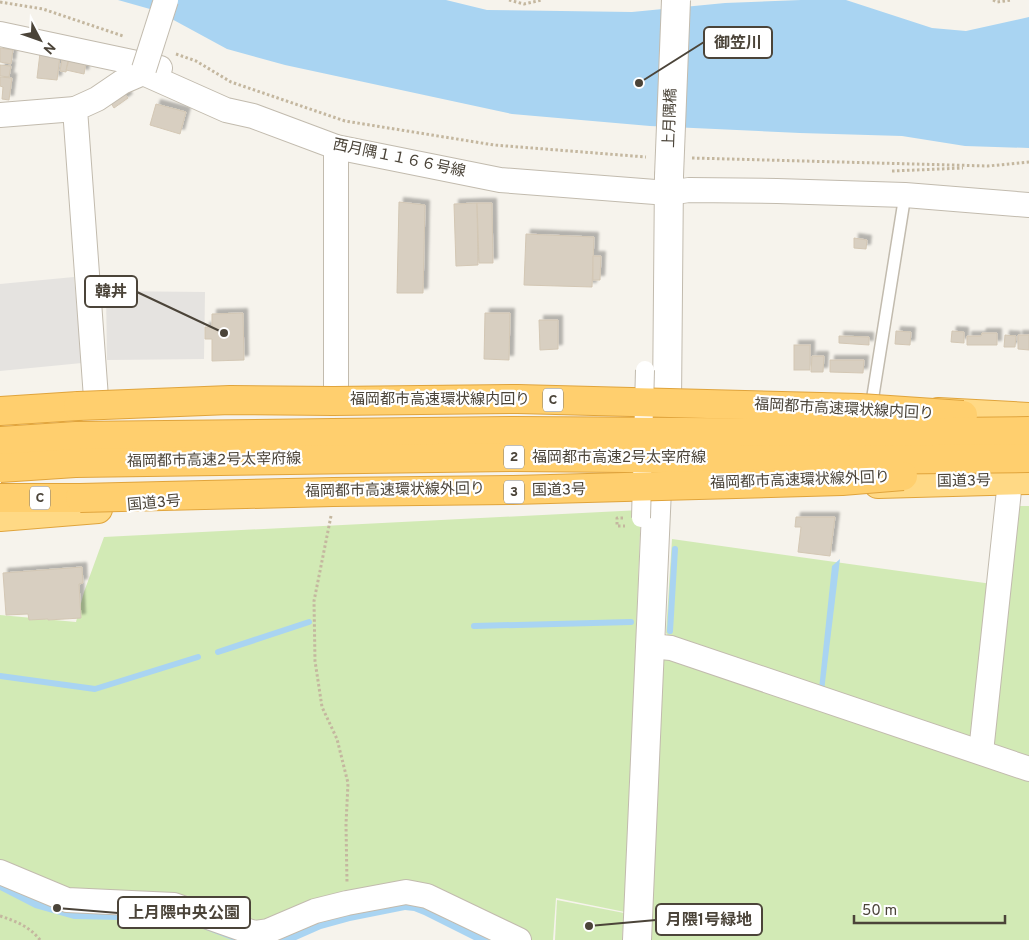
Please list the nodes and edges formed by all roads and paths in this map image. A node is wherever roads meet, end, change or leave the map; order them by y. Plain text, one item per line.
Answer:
1 (166, 0) edge
2 (509, 0) edge
3 (542, 0) edge
4 (676, 0) edge
5 (993, 0) edge
6 (1012, 0) edge
7 (0, 2) edge
8 (0, 34) edge
9 (124, 36) dead end
10 (169, 52) dead end
11 (144, 71) junction
12 (75, 109) junction
13 (0, 115) edge
14 (253, 116) junction
15 (336, 146) junction
16 (650, 157) dead end
17 (690, 158) dead end
18 (1029, 162) edge
19 (668, 185) junction
20 (905, 195) junction
21 (1029, 205) edge
22 (645, 370) dead end
23 (336, 396) junction
24 (96, 398) junction
25 (667, 403) junction
26 (871, 409) junction
27 (0, 410) edge
28 (1029, 418) edge
29 (1029, 431) edge
30 (0, 441) edge
31 (1029, 458) edge
32 (0, 468) edge
33 (1023, 476) edge
34 (658, 489) junction
35 (0, 498) edge
36 (331, 515) dead end
37 (0, 517) edge
38 (641, 518) dead end
39 (650, 646) junction
40 (982, 752) junction
41 (1029, 769) edge
42 (0, 872) edge
43 (347, 903) junction
44 (0, 916) edge
45 (257, 936) edge
46 (40, 940) edge
47 (519, 940) edge
48 (637, 940) edge

1 - 11 street, bridge
2 - 3 path
4 - 19 street, 上月隅橋, bridge
5 - 6 path
7 - 9 path
8 - 14 street
10 - 16 path
11 - 12 street
11 - 14 street, 西月隅１１６６号線
12 - 13 street
12 - 24 street
14 - 15 street, 西月隅１１６６号線
15 - 19 street, 西月隅１１６６号線
15 - 23 street
17 - 18 path
19 - 20 street, 西月隅１１６６号線
19 - 25 street, 上月隅橋
20 - 21 street, 西月隅１１６６号線
20 - 26 lane
22 - 38 street, bridge
23 - 24 highway
23 - 25 highway
24 - 27 highway
25 - 26 highway
25 - 34 street, 上月隅橋
26 - 28 highway
27 - 28 highway, 福岡都市高速環状線内回り / C, bridge
29 - 30 highway, 福岡都市高速2号太宰府線 / 2, bridge
31 - 32 highway, 福岡都市高速2号太宰府線 / 2, bridge
33 - 34 highway, 国道3号 / 3
33 - 35 highway, 福岡都市高速環状線外回り / C, bridge
33 - 40 street
34 - 37 highway, 国道3号 / 3
34 - 39 street, 上月隅橋
36 - 43 path
39 - 40 street
39 - 48 street, 上月隅橋
40 - 41 street
42 - 45 street
43 - 45 street
43 - 47 street
44 - 46 path

